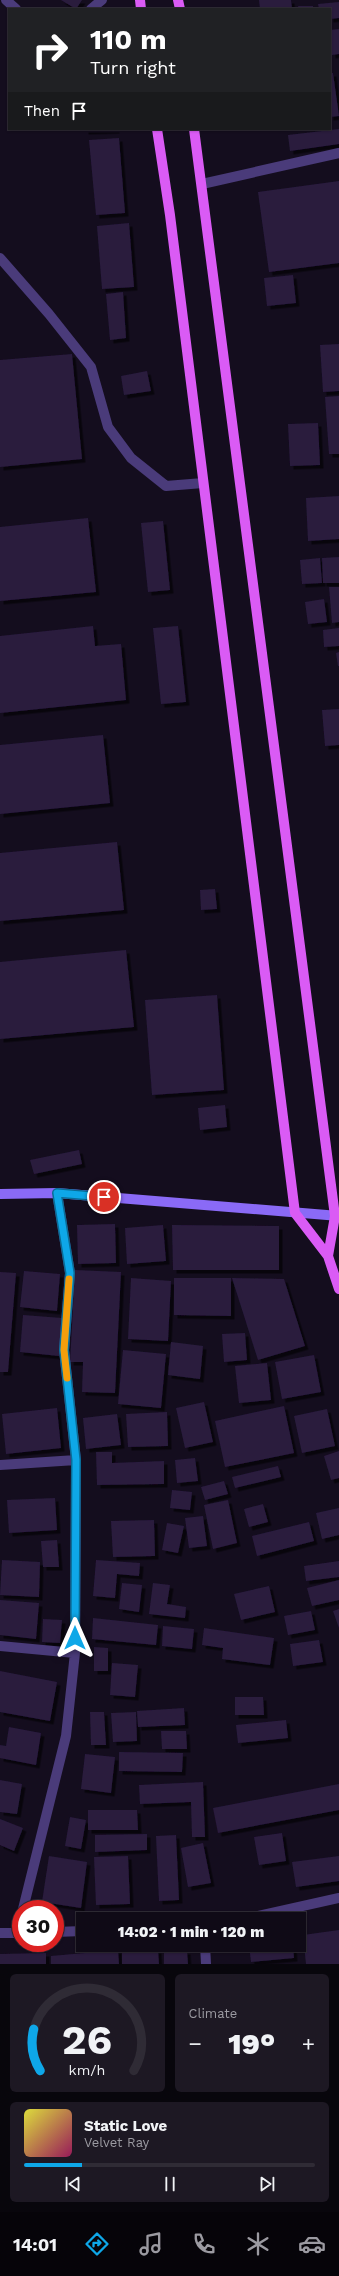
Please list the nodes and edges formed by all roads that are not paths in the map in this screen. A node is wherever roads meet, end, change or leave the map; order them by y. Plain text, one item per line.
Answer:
1 (6, 0) edge
2 (102, 0) edge
3 (15, 8) edge
4 (92, 8) edge
5 (156, 130) edge
6 (194, 130) edge
7 (339, 153) edge
8 (202, 184) junction
9 (0, 258) edge
10 (203, 483) junction
11 (57, 1193) junction
12 (0, 1194) edge
13 (295, 1213) junction
14 (337, 1216) edge
15 (328, 1256) junction
16 (339, 1289) edge
17 (76, 1460) junction
18 (0, 1465) edge
19 (0, 1646) edge
20 (75, 1653) junction
21 (339, 1898) edge
22 (25, 1900) edge
23 (276, 1912) edge
24 (76, 1931) edge
25 (64, 1932) edge
26 (0, 1933) edge
27 (12, 1933) edge
28 (205, 1952) edge
29 (206, 1964) edge

1 - 3 street
2 - 4 street
5 - 10 main road
6 - 8 main road
7 - 8 street
8 - 14 main road
9 - 10 street
10 - 13 main road
11 - 12 main road
11 - 13 main road
11 - 17 street
13 - 14 main road
13 - 15 main road
14 - 15 main road
15 - 16 main road
17 - 18 street
17 - 20 street
19 - 20 street
20 - 22 street
21 - 23 street
24 - 25 street
26 - 27 street
28 - 29 street

